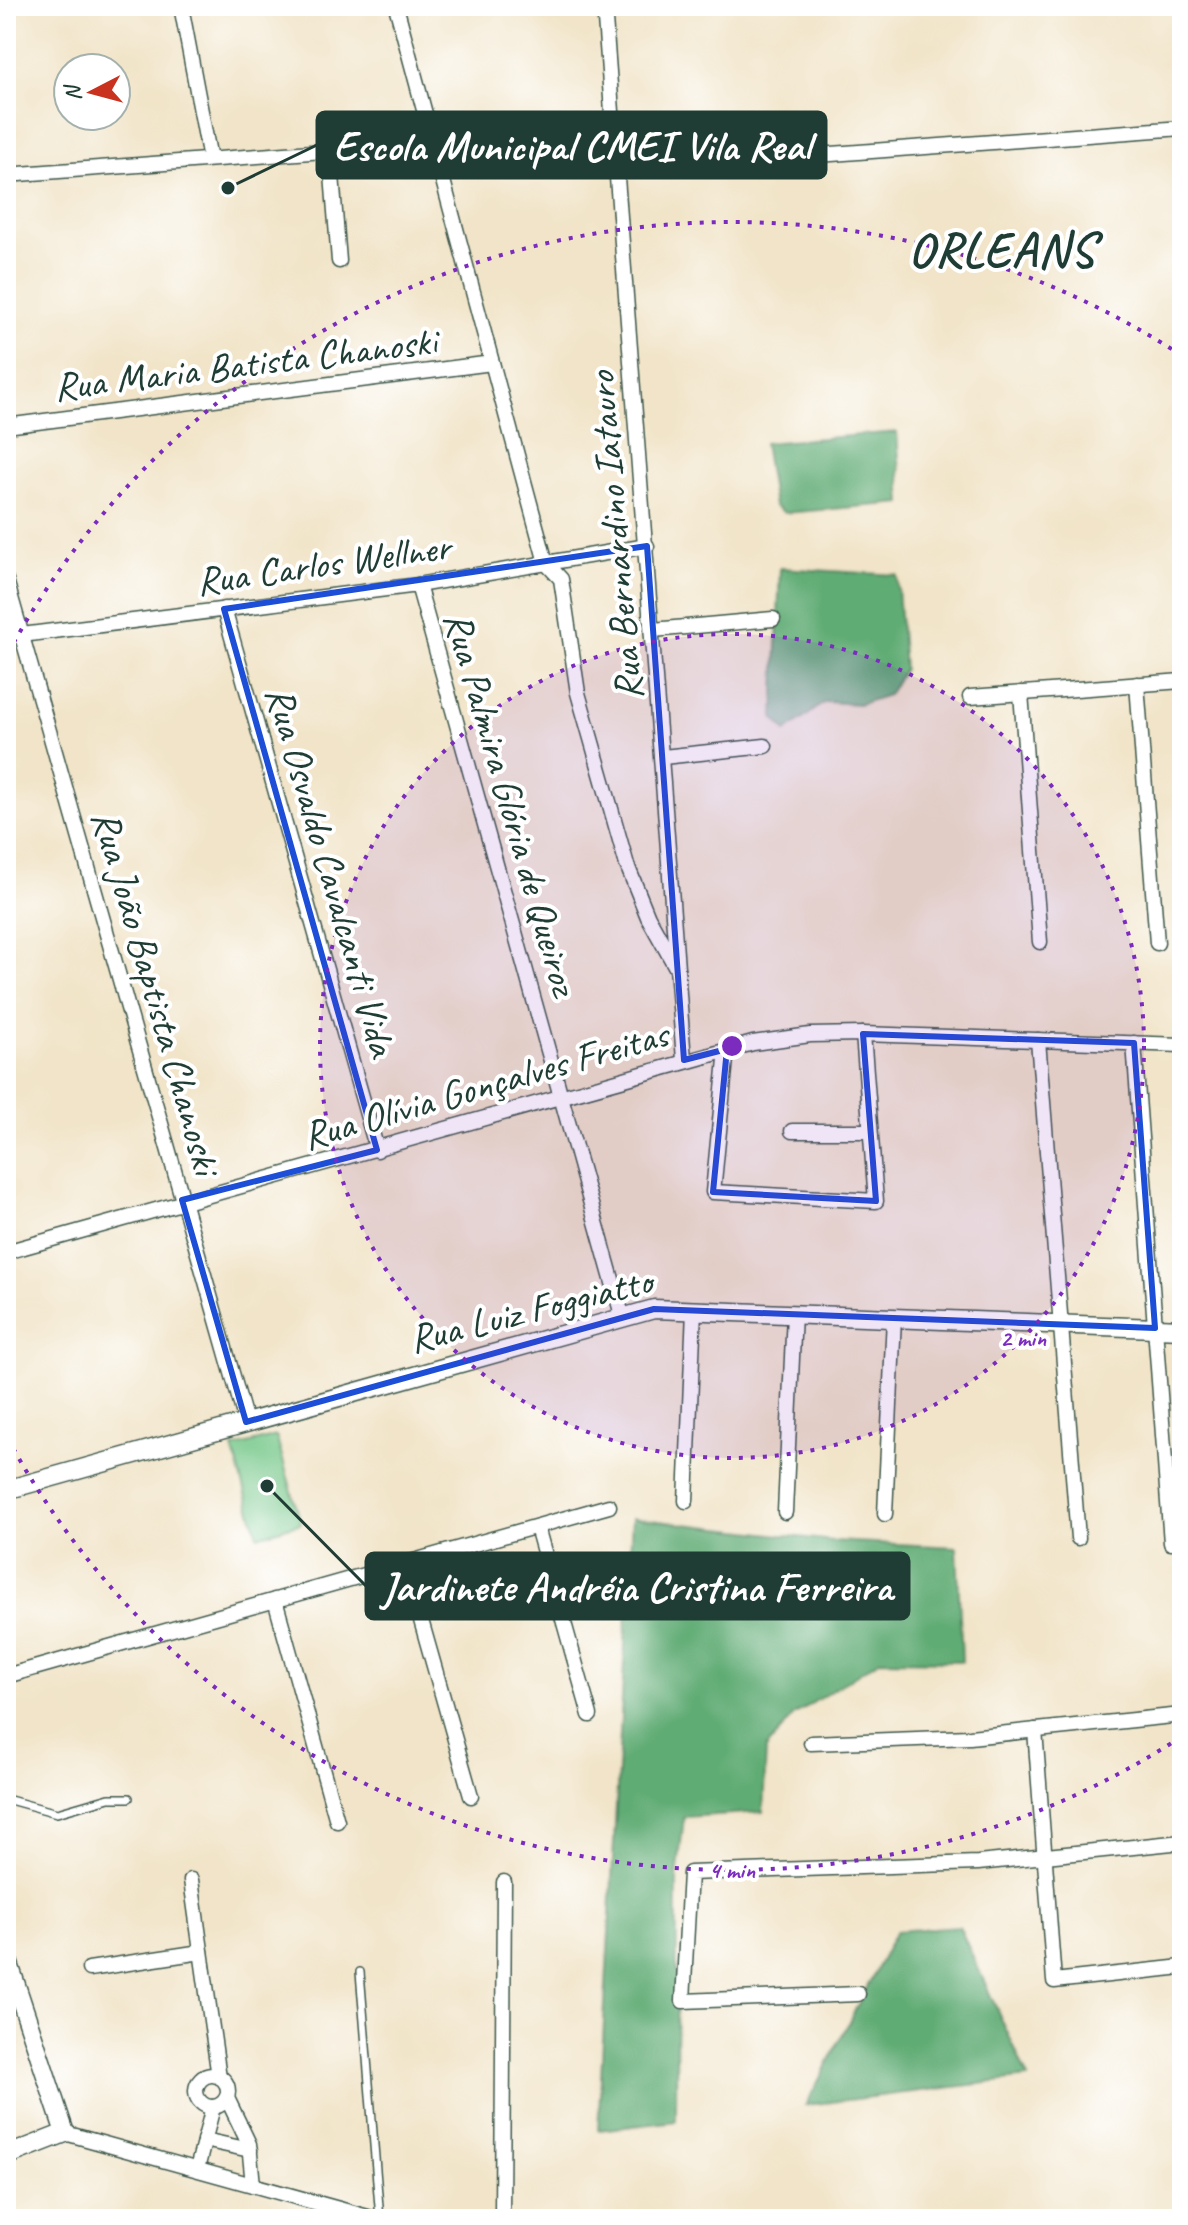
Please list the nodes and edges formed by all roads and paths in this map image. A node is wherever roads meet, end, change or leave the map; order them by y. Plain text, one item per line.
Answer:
1 (181, 6) edge
2 (396, 6) edge
3 (604, 6) edge
4 (1182, 128) edge
5 (614, 129) junction
6 (432, 143) junction
7 (330, 150) junction
8 (210, 159) junction
9 (764, 159) dead end
10 (6, 175) edge
11 (339, 261) dead end
12 (492, 363) junction
13 (6, 426) edge
14 (647, 546) junction
15 (546, 563) junction
16 (6, 580) edge
17 (418, 585) junction
18 (224, 609) junction
19 (773, 619) dead end
20 (653, 630) junction
21 (22, 635) junction
22 (6, 637) edge
23 (1182, 681) edge
24 (1137, 684) junction
25 (1021, 693) junction
26 (970, 697) dead end
27 (765, 746) dead end
28 (663, 757) junction
29 (1040, 942) dead end
30 (1157, 943) dead end
31 (679, 973) junction
32 (863, 1034) junction
33 (1038, 1040) junction
34 (1134, 1043) junction
35 (1182, 1045) edge
36 (727, 1049) junction
37 (684, 1060) junction
38 (561, 1099) junction
39 (792, 1131) dead end
40 (870, 1131) junction
41 (377, 1150) junction
42 (182, 1200) junction
43 (6, 1252) edge
44 (694, 1310) junction
45 (794, 1313) junction
46 (622, 1315) junction
47 (894, 1317) junction
48 (1061, 1324) junction
49 (1155, 1328) junction
50 (1182, 1329) edge
51 (246, 1422) junction
52 (6, 1490) edge
53 (686, 1501) dead end
54 (609, 1506) dead end
55 (785, 1512) dead end
56 (885, 1514) dead end
57 (537, 1527) junction
58 (1078, 1538) dead end
59 (1171, 1543) dead end
60 (405, 1564) junction
61 (275, 1600) junction
62 (6, 1676) edge
63 (590, 1715) dead end
64 (1182, 1715) edge
65 (1035, 1730) junction
66 (811, 1743) dead end
67 (471, 1796) dead end
68 (129, 1798) dead end
69 (6, 1799) edge
70 (337, 1821) dead end
71 (1182, 1842) edge
72 (1045, 1856) junction
73 (191, 1880) dead end
74 (504, 1882) dead end
75 (201, 1952) junction
76 (6, 1955) edge
77 (1182, 1967) edge
78 (89, 1969) dead end
79 (360, 1972) dead end
80 (858, 1994) dead end
81 (219, 2077) junction
82 (227, 2098) junction
83 (213, 2107) junction
84 (65, 2133) junction
85 (204, 2140) junction
86 (250, 2150) junction
87 (6, 2156) edge
88 (197, 2169) junction
89 (253, 2185) junction
90 (347, 2215) edge
91 (377, 2219) edge
92 (502, 2219) edge

1 - 8 street
2 - 6 street
3 - 5 street, Rua Bernardino Iatauro
4 - 9 street
5 - 6 street
5 - 14 street, Rua Bernardino Iatauro
6 - 7 street
6 - 12 street
7 - 8 street
7 - 11 street
8 - 10 street
12 - 13 street, Rua Maria Batista Chanoski
12 - 15 street
14 - 15 street, Rua Carlos Wellner
14 - 20 street, Rua Bernardino Iatauro
15 - 17 street, Rua Carlos Wellner
15 - 31 street
16 - 21 street, Rua João Baptista Chanoski
17 - 18 street, Rua Carlos Wellner
17 - 38 street, Rua Palmira Glória de Queiroz
18 - 21 street, Rua Carlos Wellner
18 - 41 street, Rua Osvaldo Cavalcanti Vida
19 - 20 street
20 - 28 street, Rua Bernardino Iatauro
21 - 22 street, Rua Carlos Wellner
21 - 42 street, Rua João Baptista Chanoski
23 - 24 street
24 - 25 street
24 - 30 street
25 - 26 street
25 - 29 street
27 - 28 street
28 - 31 street, Rua Bernardino Iatauro
31 - 37 street, Rua Bernardino Iatauro
32 - 33 street, Rua Olívia Gonçalves Freitas
32 - 36 street, Rua Olívia Gonçalves Freitas
32 - 40 street
33 - 34 street, Rua Olívia Gonçalves Freitas
33 - 48 street
34 - 35 street, Rua Olívia Gonçalves Freitas
34 - 49 street
36 - 37 street, Rua Olívia Gonçalves Freitas
36 - 40 street
37 - 38 street, Rua Olívia Gonçalves Freitas
38 - 41 street, Rua Olívia Gonçalves Freitas
38 - 46 street, Rua Palmira Glória de Queiroz
39 - 40 street
41 - 42 street, Rua Olívia Gonçalves Freitas
42 - 43 street, Rua Olívia Gonçalves Freitas
42 - 51 street, Rua João Baptista Chanoski
44 - 45 street, Rua Luiz Foggiatto
44 - 46 street, Rua Luiz Foggiatto
44 - 53 street
45 - 47 street, Rua Luiz Foggiatto
45 - 55 street
46 - 51 street, Rua Luiz Foggiatto
47 - 48 street, Rua Luiz Foggiatto
47 - 56 street
48 - 49 street, Rua Luiz Foggiatto
48 - 58 street
49 - 50 street, Rua Luiz Foggiatto
49 - 59 street
51 - 52 street, Rua Luiz Foggiatto
54 - 57 street
57 - 60 street
57 - 63 street
60 - 61 street
60 - 67 street
61 - 62 street
61 - 70 street
64 - 65 street
65 - 66 street
65 - 72 street
68 - 69 lane
71 - 72 street
72 - 77 street
72 - 80 street
73 - 75 street
74 - 92 street
75 - 78 street
75 - 81 street
76 - 84 street
79 - 91 lane
81 - 82 street
81 - 83 street
82 - 83 street
82 - 86 street
83 - 85 street
84 - 87 street
84 - 88 street
85 - 86 street
85 - 88 street
86 - 89 street
88 - 89 street
89 - 90 street
90 - 91 street

